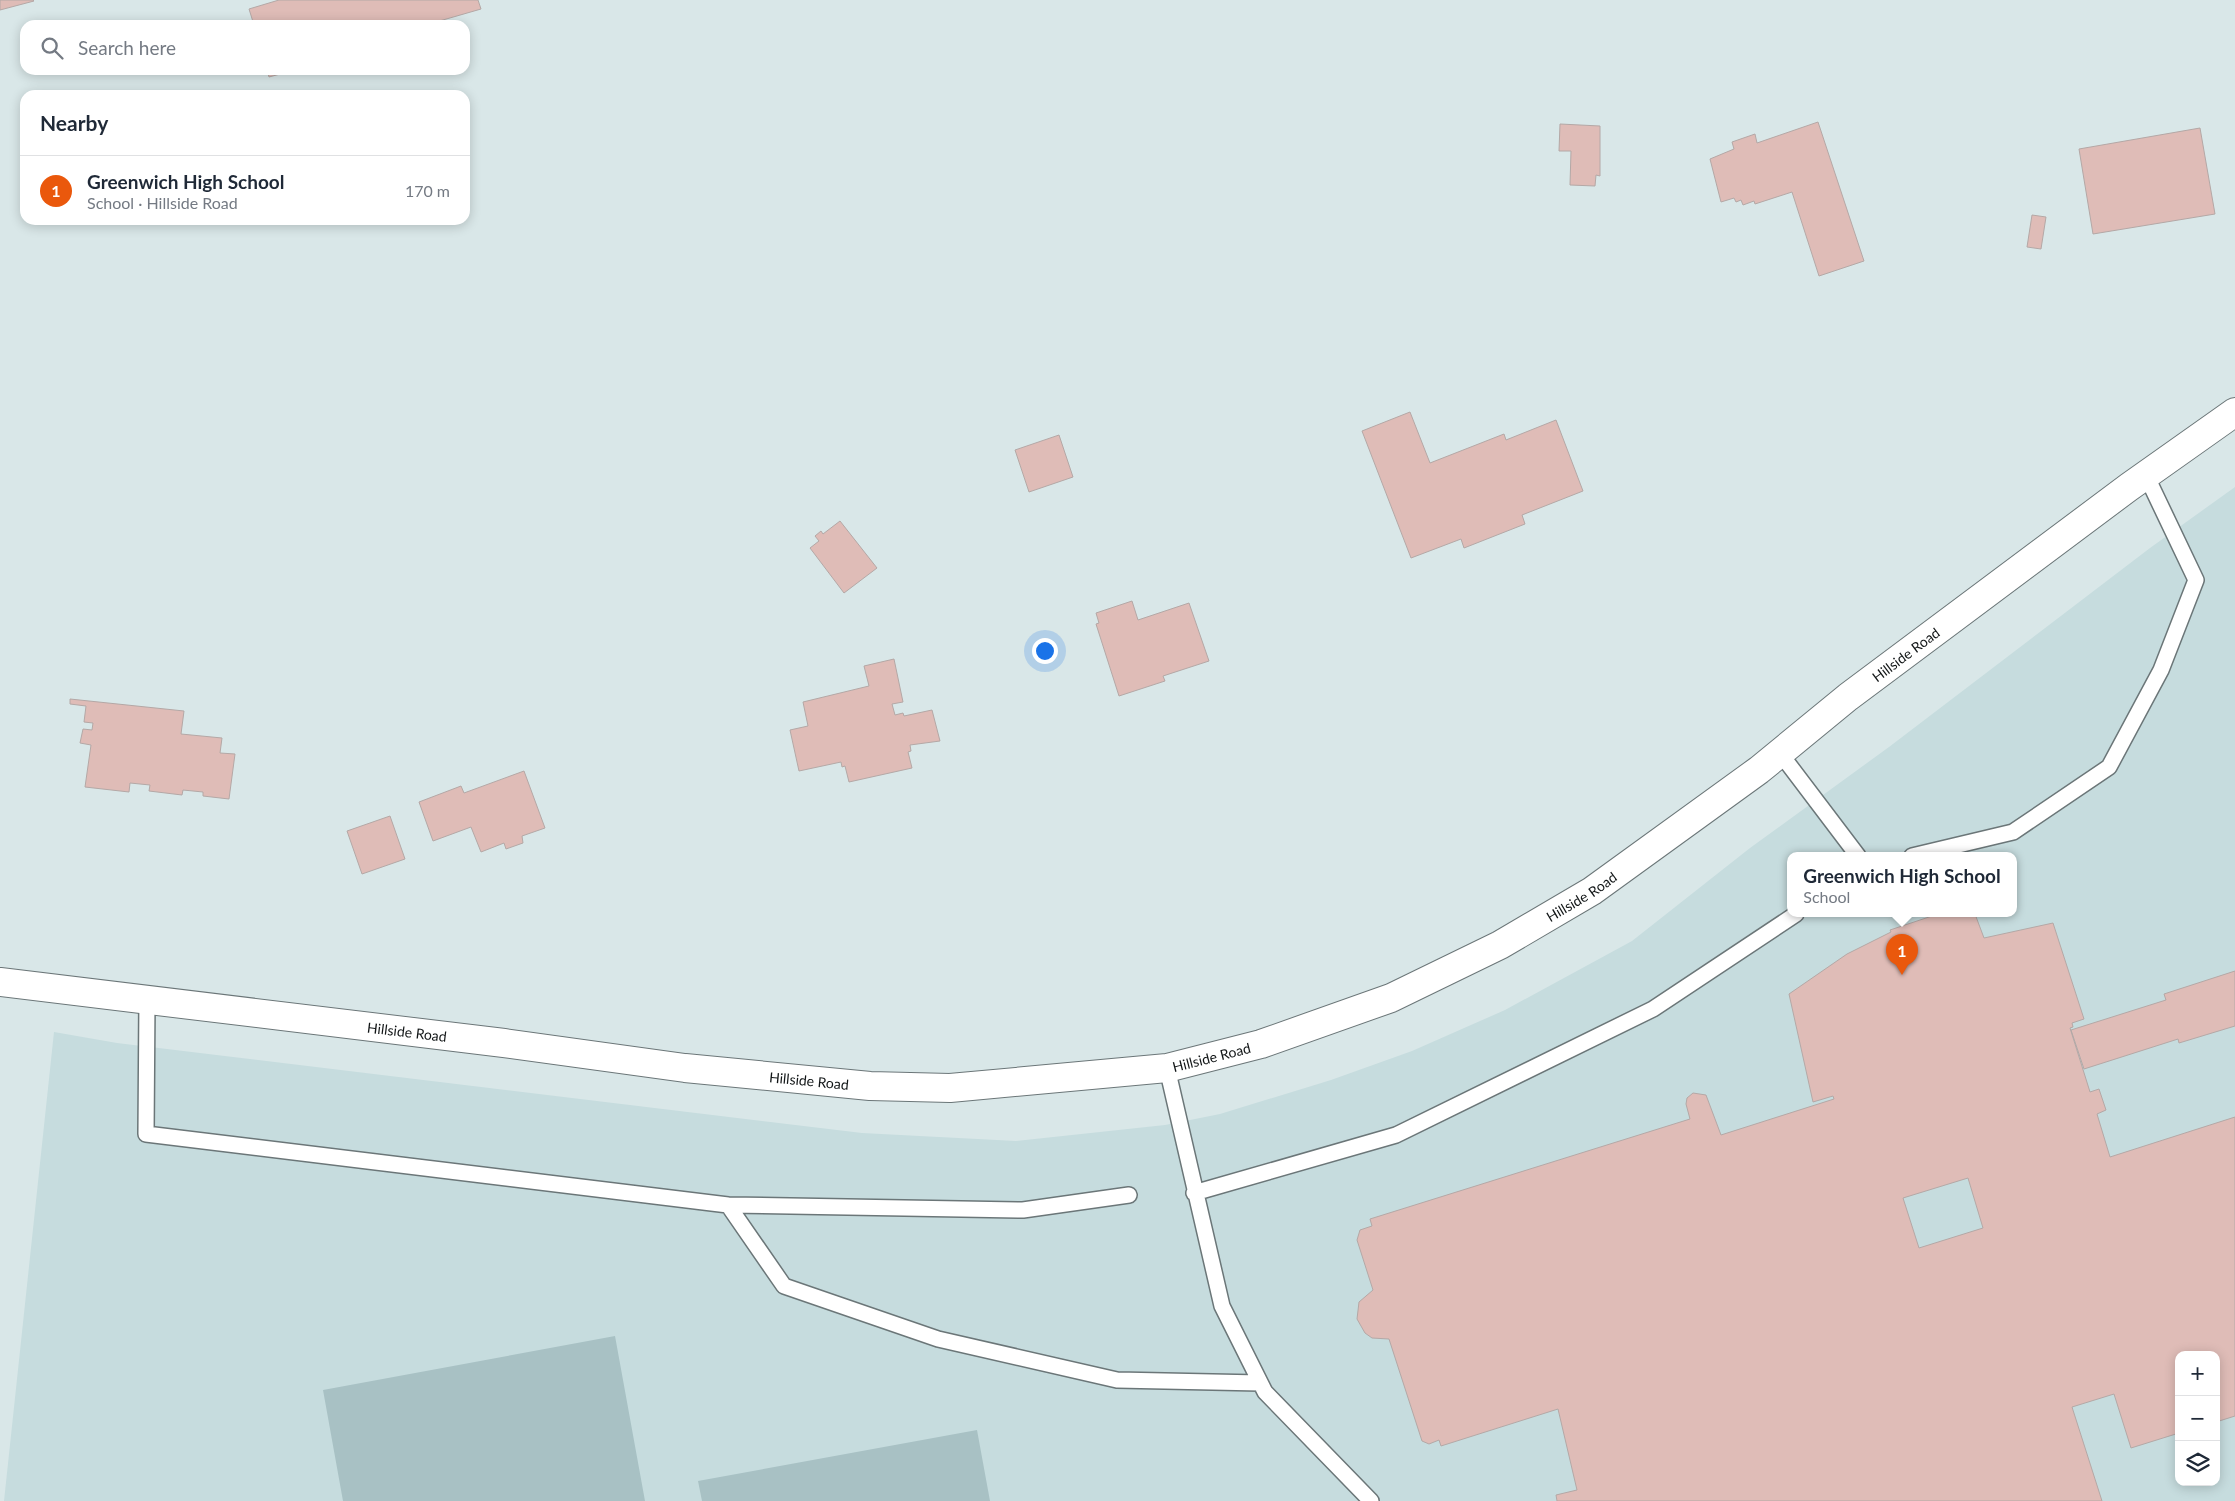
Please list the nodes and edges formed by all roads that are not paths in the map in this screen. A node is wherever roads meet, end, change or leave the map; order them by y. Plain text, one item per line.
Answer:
1 (2235, 412) edge
2 (2146, 475) junction
3 (1780, 753) junction
4 (1855, 852) edge
5 (1929, 852) edge
6 (1791, 917) edge
7 (0, 982) edge
8 (147, 999) junction
9 (1167, 1068) junction
10 (1194, 1193) junction
11 (1129, 1195) dead end
12 (728, 1205) junction
13 (1260, 1383) junction
14 (1371, 1501) edge

1 - 2 street, Hillside Road
2 - 3 street, Hillside Road
2 - 5 lane
3 - 4 lane
3 - 9 street, Hillside Road
6 - 10 lane
7 - 8 street, Hillside Road
8 - 9 street, Hillside Road
8 - 12 lane
9 - 10 lane
10 - 13 lane
11 - 12 lane
12 - 13 lane
13 - 14 lane

